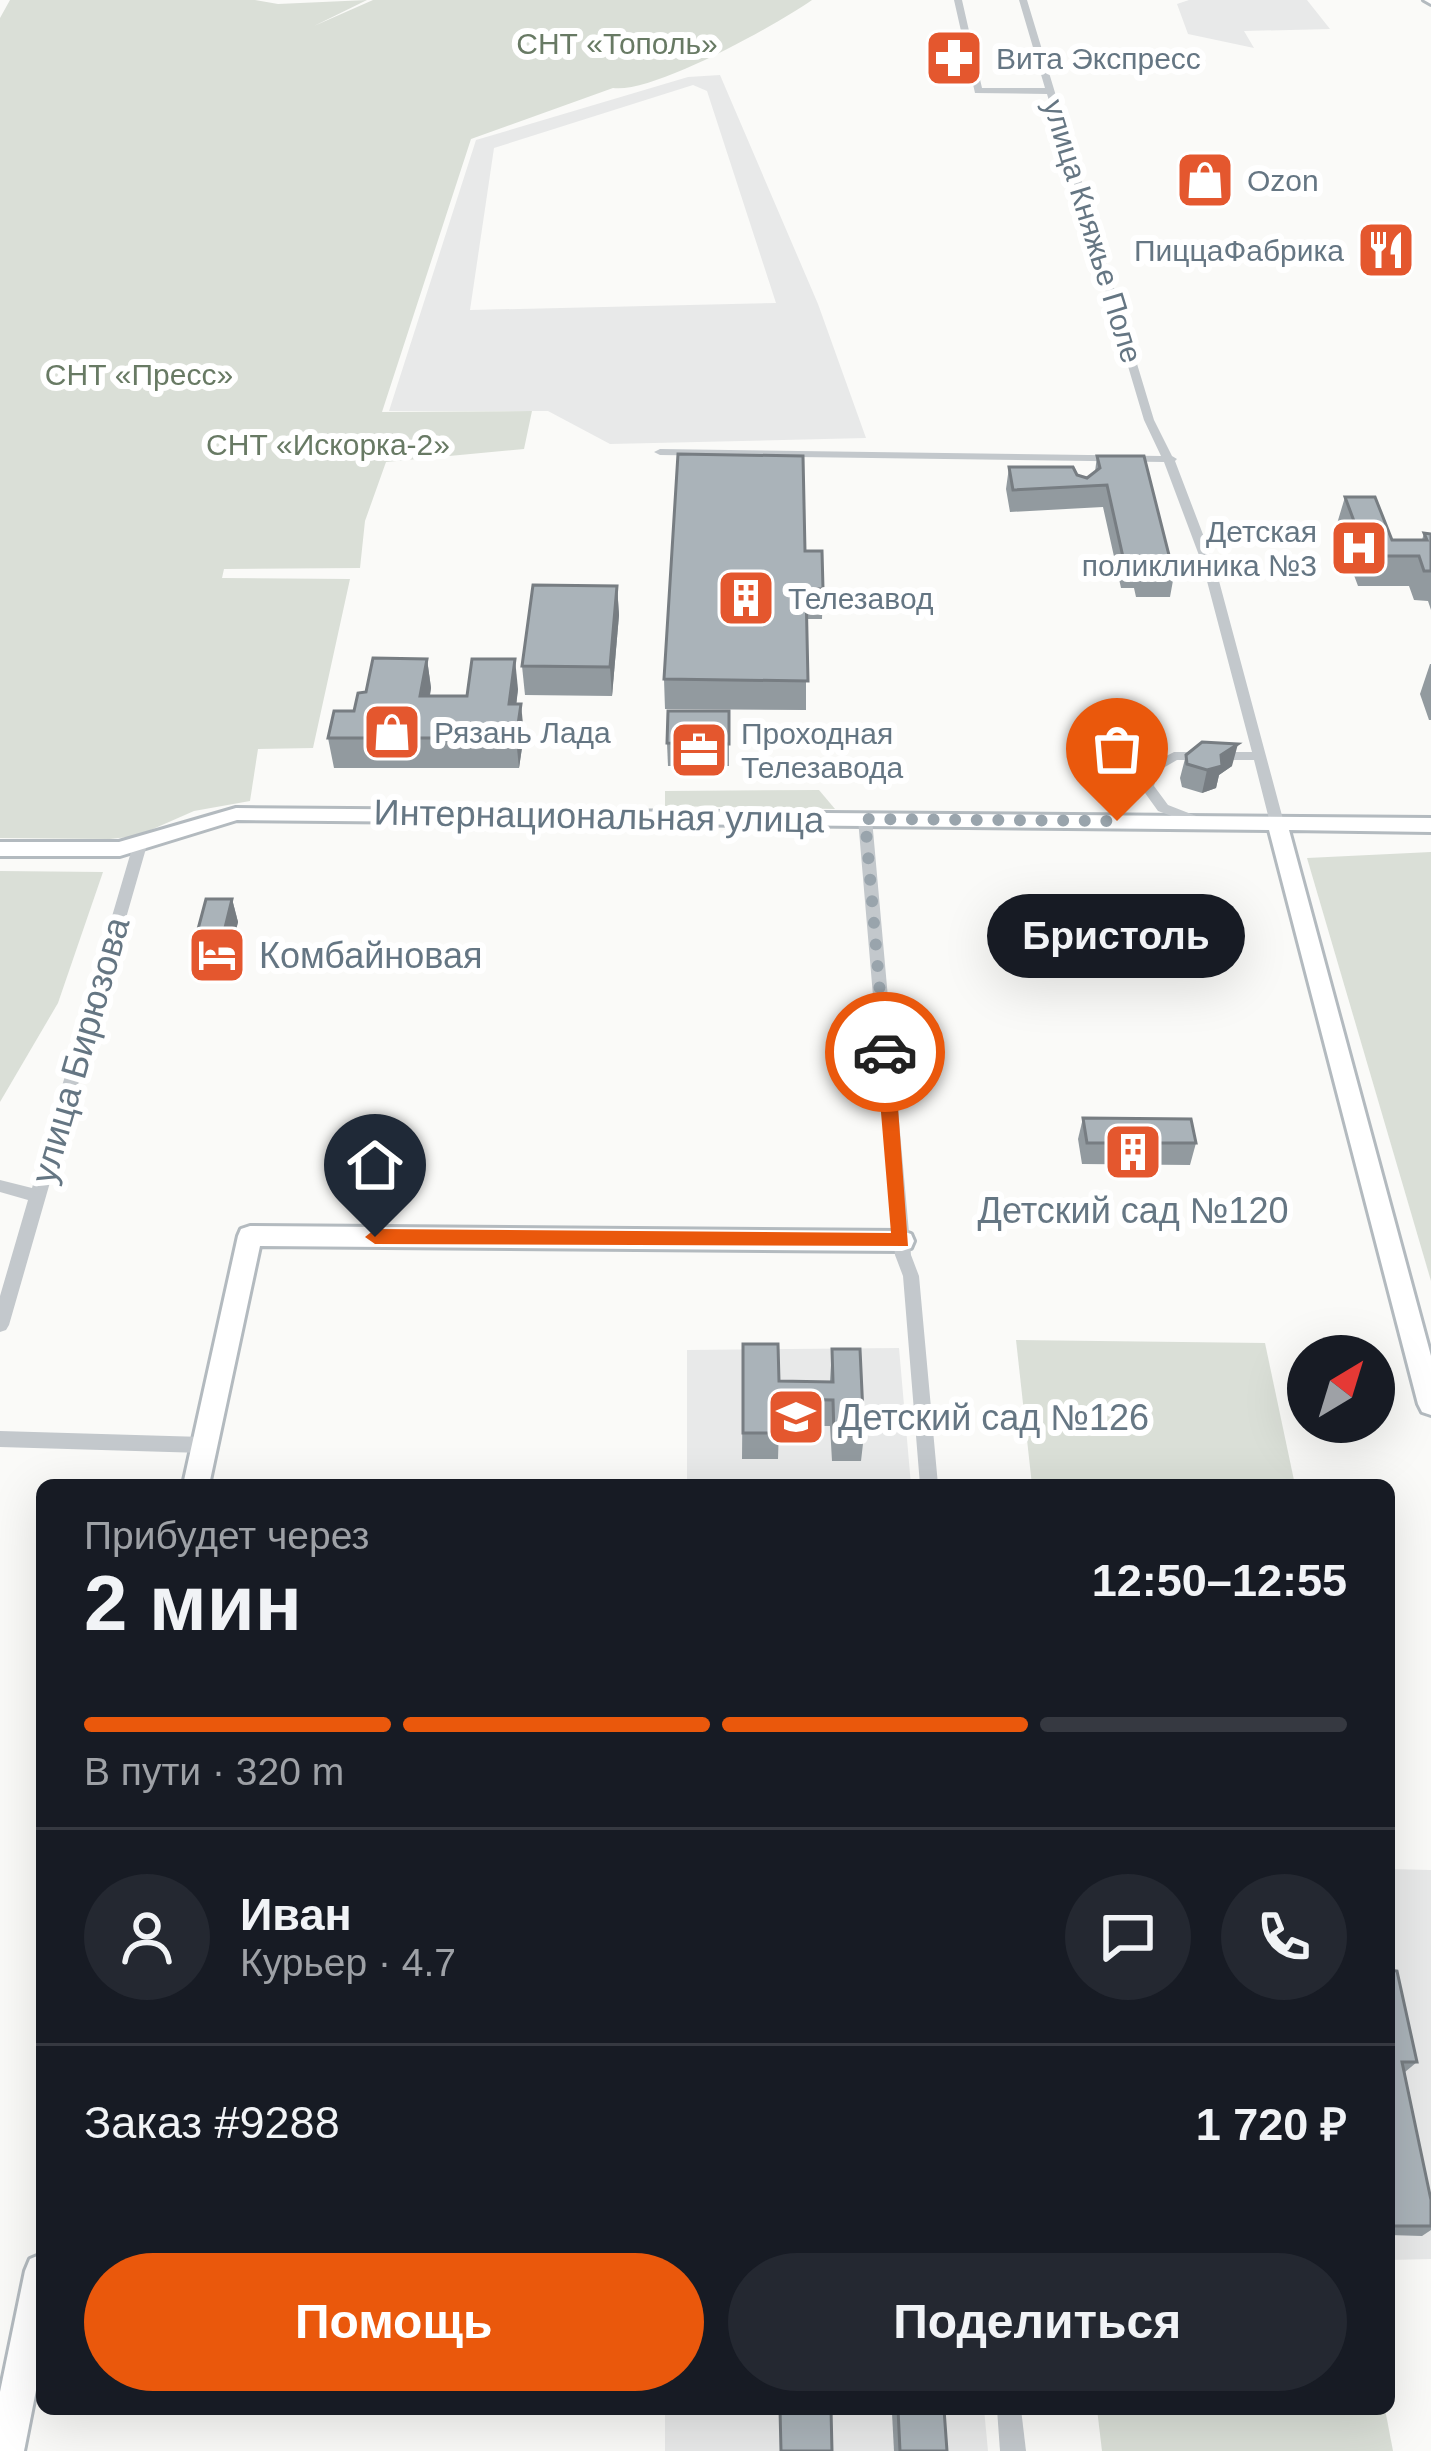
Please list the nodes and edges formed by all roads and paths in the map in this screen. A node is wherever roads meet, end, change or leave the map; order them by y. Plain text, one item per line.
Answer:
1 (958, 0) edge
2 (1023, 0) edge
3 (1051, 92) junction
4 (660, 452) dead end
5 (1074, 456) junction
6 (1171, 459) junction
7 (1078, 474) edge
8 (1258, 757) junction
9 (1156, 801) junction
10 (865, 819) junction
11 (1134, 821) junction
12 (1199, 822) junction
13 (1276, 823) junction
14 (1431, 825) edge
15 (140, 845) junction
16 (0, 849) edge
17 (0, 1186) edge
18 (38, 1196) junction
19 (902, 1241) junction
20 (0, 1325) edge
21 (1431, 1404) edge
22 (0, 1439) edge
23 (203, 1445) junction
24 (197, 1479) edge
25 (928, 1479) edge
26 (36, 2301) edge
27 (1010, 2415) edge
28 (6, 2451) edge
29 (1013, 2451) edge

1 - 3 street
2 - 3 street, улица Княжье Поле
3 - 6 street, улица Княжье Поле
4 - 5 street
5 - 6 street
5 - 7 street
6 - 8 street
8 - 9 street
8 - 13 street
9 - 11 street
9 - 12 street
10 - 11 street, Интернациональная улица
10 - 15 street, Интернациональная улица
10 - 19 street
11 - 12 street, Интернациональная улица
12 - 13 street, Интернациональная улица
13 - 14 street
13 - 21 street
15 - 16 street, Интернациональная улица
15 - 18 street, улица Бирюзова
17 - 18 street
18 - 20 street, улица Бирюзова
19 - 23 street
19 - 25 street
22 - 23 street
23 - 24 street
26 - 28 street
27 - 29 street

